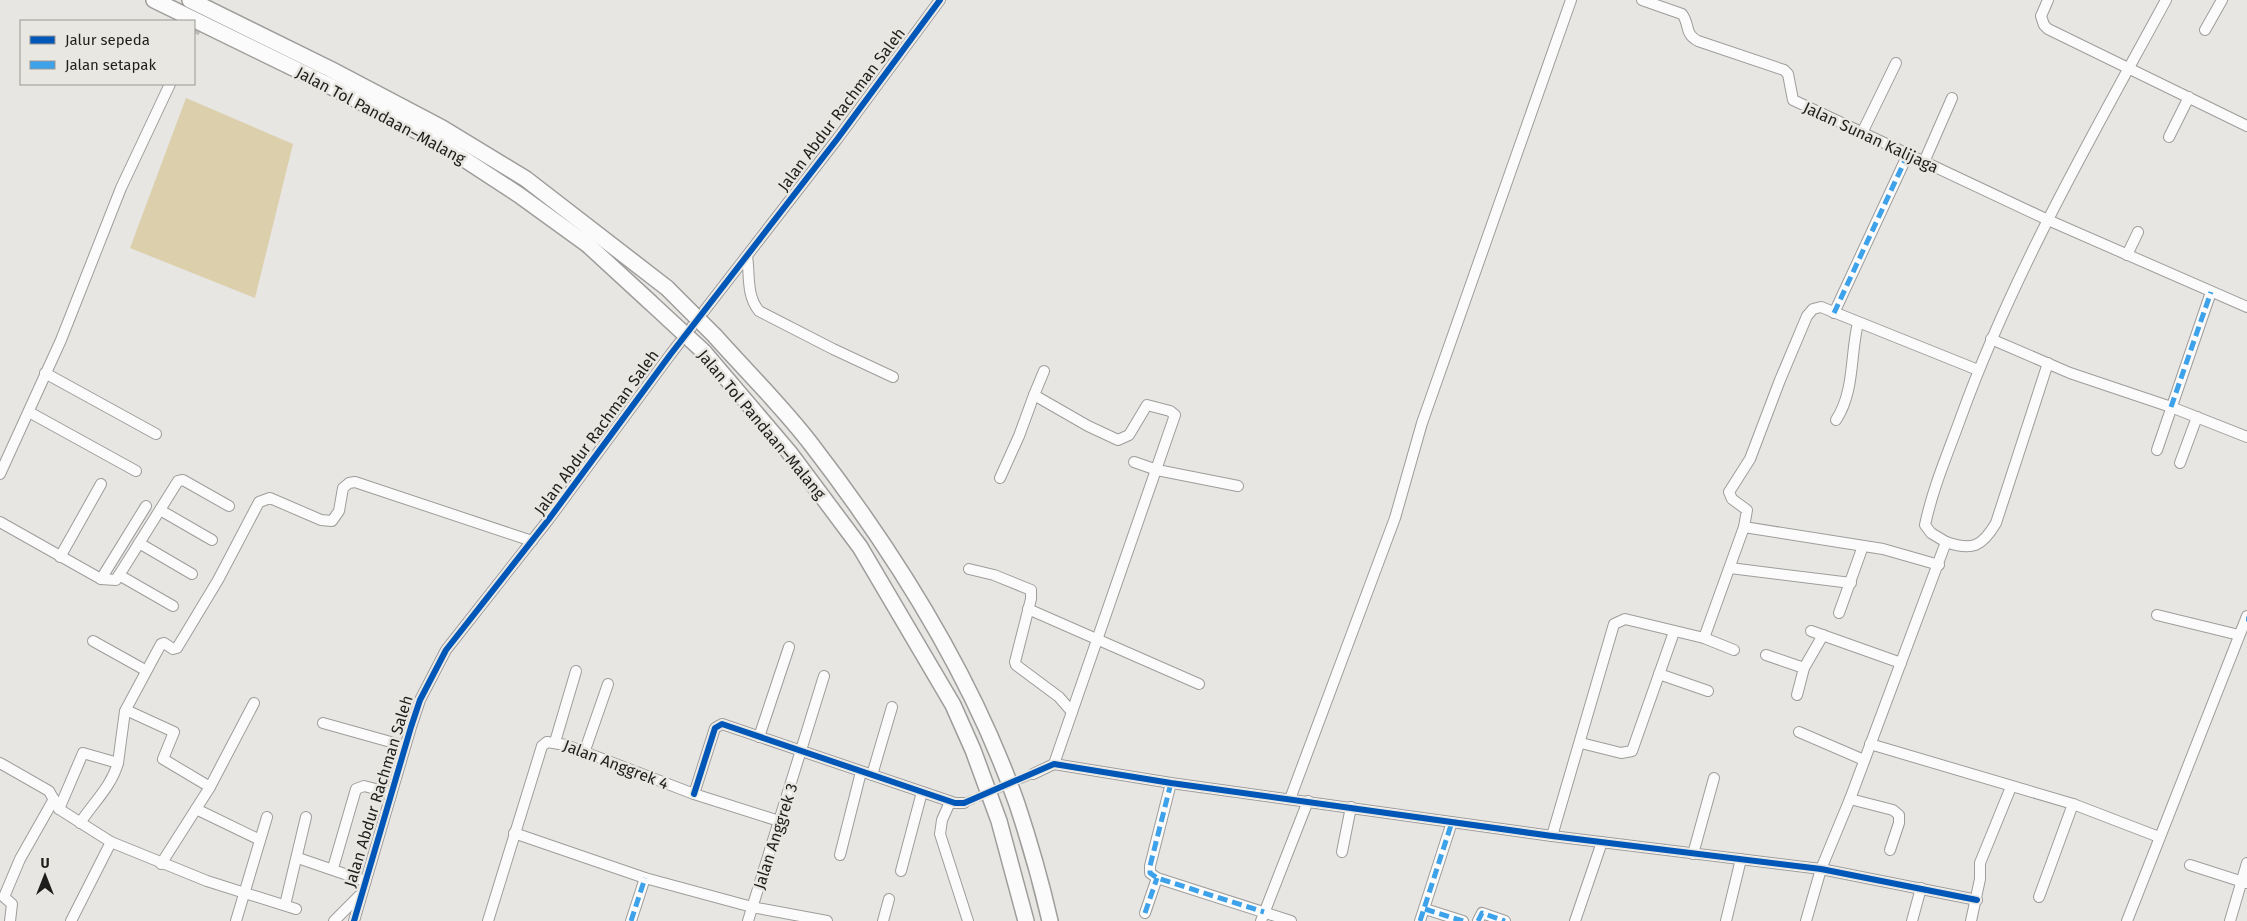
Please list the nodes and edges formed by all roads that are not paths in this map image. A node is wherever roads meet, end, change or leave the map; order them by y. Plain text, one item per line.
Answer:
1 (154, 0) edge
2 (190, 0) edge
3 (940, 0) edge
4 (1571, 0) edge
5 (1642, 0) edge
6 (2048, 0) edge
7 (2166, 0) edge
8 (2222, 0) edge
9 (195, 20) edge
10 (195, 20) edge
11 (2205, 30) dead end
12 (1896, 63) dead end
13 (2128, 68) junction
14 (170, 85) edge
15 (2189, 97) junction
16 (1952, 98) dead end
17 (2247, 126) edge
18 (1862, 133) junction
19 (2169, 137) dead end
20 (1908, 154) junction
21 (1924, 162) junction
22 (2048, 220) junction
23 (2138, 232) dead end
24 (2128, 255) junction
25 (747, 256) junction
26 (2212, 292) junction
27 (2247, 306) edge
28 (1834, 313) junction
29 (1858, 323) junction
30 (1991, 340) junction
31 (2048, 363) junction
32 (1978, 370) junction
33 (1044, 371) dead end
34 (45, 373) junction
35 (893, 376) dead end
36 (1034, 395) junction
37 (2171, 408) junction
38 (29, 412) junction
39 (2197, 418) junction
40 (1836, 420) dead end
41 (156, 434) dead end
42 (2247, 437) edge
43 (2157, 450) dead end
44 (1134, 462) dead end
45 (2180, 464) dead end
46 (1157, 470) junction
47 (136, 471) dead end
48 (0, 474) edge
49 (1000, 478) dead end
50 (101, 484) dead end
51 (1238, 486) dead end
52 (146, 506) dead end
53 (229, 506) dead end
54 (160, 510) junction
55 (0, 522) edge
56 (1744, 527) junction
57 (212, 540) dead end
58 (532, 541) junction
59 (139, 542) junction
60 (1946, 542) junction
61 (1863, 546) junction
62 (60, 557) junction
63 (1939, 565) junction
64 (1730, 568) junction
65 (969, 569) dead end
66 (192, 574) dead end
67 (109, 578) junction
68 (1851, 583) junction
69 (173, 606) dead end
70 (1028, 609) junction
71 (1839, 613) dead end
72 (2157, 615) dead end
73 (2247, 618) edge
74 (1811, 631) dead end
75 (1674, 632) junction
76 (1823, 634) junction
77 (2239, 634) junction
78 (1704, 638) junction
79 (1097, 640) junction
80 (93, 641) dead end
81 (789, 647) dead end
82 (1734, 650) dead end
83 (1766, 655) dead end
84 (1901, 663) junction
85 (1804, 668) junction
86 (145, 670) junction
87 (576, 671) dead end
88 (1659, 674) junction
89 (824, 676) dead end
90 (608, 684) dead end
91 (1199, 684) dead end
92 (1708, 690) dead end
93 (1797, 695) dead end
94 (254, 703) dead end
95 (892, 707) dead end
96 (126, 710) junction
97 (1072, 712) junction
98 (323, 723) dead end
99 (1799, 732) dead end
100 (759, 738) junction
101 (555, 742) junction
102 (1581, 743) junction
103 (1870, 744) junction
104 (405, 746) junction
105 (802, 752) junction
106 (584, 753) junction
107 (1864, 760) junction
108 (0, 763) edge
109 (118, 763) junction
110 (1054, 764) junction
111 (861, 772) junction
112 (1033, 774) tunnel mouth
113 (872, 776) junction
114 (1714, 778) dead end
115 (1171, 783) junction
116 (210, 786) junction
117 (2011, 786) junction
118 (922, 792) junction
119 (391, 793) junction
120 (694, 794) junction
121 (1290, 798) junction
122 (1850, 798) junction
123 (1308, 801) junction
124 (950, 802) junction
125 (964, 803) tunnel mouth
126 (56, 804) junction
127 (2073, 804) junction
128 (1351, 807) junction
129 (196, 810) junction
130 (267, 817) dead end
131 (306, 817) dead end
132 (779, 821) junction
133 (1452, 822) junction
134 (80, 823) junction
135 (514, 833) junction
136 (1552, 836) junction
137 (2160, 837) junction
138 (260, 840) junction
139 (111, 842) junction
140 (1602, 842) junction
141 (1890, 850) dead end
142 (1342, 852) dead end
143 (840, 854) dead end
144 (1692, 854) junction
145 (298, 858) junction
146 (1741, 859) junction
147 (2247, 863) edge
148 (161, 864) junction
149 (2190, 865) dead end
150 (333, 868) junction
151 (1821, 869) junction
152 (900, 871) dead end
153 (645, 878) junction
154 (1157, 878) junction
155 (365, 881) junction
156 (2244, 882) edge
157 (1921, 888) junction
158 (245, 894) junction
159 (360, 895) junction
160 (2039, 897) dead end
161 (889, 899) dead end
162 (1977, 900) junction
163 (285, 905) junction
164 (752, 907) junction
165 (296, 909) dead end
166 (1425, 909) junction
167 (1145, 913) dead end
168 (1262, 916) edge
169 (10, 921) edge
170 (71, 921) edge
171 (236, 921) edge
172 (334, 921) edge
173 (354, 921) edge
174 (488, 921) edge
175 (632, 921) edge
176 (748, 921) edge
177 (828, 921) edge
178 (883, 921) edge
179 (968, 921) edge
180 (1026, 921) edge
181 (1050, 921) edge
182 (1292, 921) edge
183 (1420, 921) edge
184 (1463, 921) edge
185 (1478, 921) edge
186 (1505, 921) edge
187 (1575, 921) edge
188 (1726, 921) edge
189 (1806, 921) edge
190 (1912, 921) edge
191 (1970, 921) edge
192 (2128, 921) edge
193 (2230, 921) edge

1 - 9 highway, Jalan Tol Pandaan–Malang, bridge
2 - 181 highway, Jalan Tol Pandaan–Malang, bridge
3 - 25 street, Jalan Abdur Rachman Saleh
4 - 121 street
5 - 18 street, Jalan Sunan Kalijaga
6 - 13 street
7 - 13 street
8 - 11 street
10 - 180 highway, Jalan Tol Pandaan–Malang, bridge
12 - 18 street
13 - 15 street
13 - 22 street
14 - 34 street
15 - 17 street
15 - 19 street
16 - 21 street
18 - 20 street, Jalan Sunan Kalijaga
20 - 21 street, Jalan Sunan Kalijaga
20 - 28 street
21 - 22 street, Jalan Sunan Kalijaga
22 - 24 street, Jalan Sunan Kalijaga
22 - 30 street
23 - 24 street
24 - 26 street, Jalan Sunan Kalijaga
25 - 35 street
25 - 58 street, Jalan Abdur Rachman Saleh
26 - 27 street, Jalan Sunan Kalijaga
26 - 37 street
28 - 29 street
28 - 56 street
29 - 32 street
29 - 40 street
30 - 31 street
30 - 32 street
31 - 37 street
31 - 60 street
32 - 60 street
33 - 36 street
34 - 38 street
34 - 41 street
36 - 46 street
36 - 49 street
37 - 39 street
37 - 43 street
38 - 47 street
38 - 48 street
39 - 42 street
39 - 45 street
44 - 46 street
46 - 51 street
46 - 79 street
50 - 62 street
52 - 67 street
53 - 54 street
54 - 57 street
54 - 59 street
55 - 62 street
56 - 61 street
56 - 64 street
58 - 86 street
58 - 104 street, Jalan Abdur Rachman Saleh
59 - 66 street
59 - 67 street
60 - 63 street
61 - 63 street
61 - 68 street
62 - 67 street
63 - 84 street
64 - 68 street
64 - 78 street
65 - 70 street
67 - 69 street
68 - 71 street
70 - 79 street
70 - 97 street
72 - 77 street
73 - 77 street
74 - 76 street
75 - 78 street
75 - 88 street
75 - 102 street
76 - 84 street
76 - 85 street
77 - 137 street
78 - 82 street
79 - 91 street
79 - 97 street
80 - 86 street
81 - 100 street
83 - 85 street
84 - 103 street
85 - 93 street
86 - 96 street
87 - 101 street
88 - 92 street
88 - 102 street
89 - 105 street, Jalan Anggrek 3
90 - 106 street
94 - 116 street
95 - 113 street
96 - 109 street
96 - 116 street
97 - 110 street
98 - 104 street
99 - 107 street
100 - 105 street
100 - 120 street
101 - 106 street, Jalan Anggrek 4
101 - 135 street, Jalan Anggrek 4
102 - 136 street
103 - 107 street
103 - 117 street
104 - 119 street, Jalan Abdur Rachman Saleh
105 - 111 street
105 - 132 street, Jalan Anggrek 3
106 - 120 street, Jalan Anggrek 4
107 - 122 street
108 - 126 street
109 - 126 street
109 - 134 street
110 - 112 street
110 - 115 street
111 - 113 street
111 - 143 street
113 - 118 street
114 - 144 street
115 - 121 street
115 - 154 street
116 - 129 street
117 - 127 street
117 - 162 street
118 - 124 street
118 - 152 street
119 - 150 street
119 - 155 street, Jalan Abdur Rachman Saleh
120 - 132 street, Jalan Anggrek 4
121 - 123 street
122 - 141 street
122 - 151 street
123 - 128 street
123 - 168 street
124 - 125 street
124 - 179 street
126 - 134 street
126 - 169 street
127 - 137 street
127 - 160 street
128 - 133 street
128 - 142 street
129 - 138 street
129 - 148 street
130 - 138 street
131 - 145 street
132 - 164 street, Jalan Anggrek 3
133 - 136 street
133 - 166 street
134 - 139 street
135 - 153 street
135 - 174 street, Jalan Anggrek 4
136 - 140 street
137 - 192 street
138 - 158 street
139 - 148 street
139 - 170 street
140 - 144 street
140 - 187 street
144 - 146 street
145 - 150 street
145 - 163 street
146 - 151 street
146 - 188 street
147 - 156 street
148 - 158 street
149 - 156 street
150 - 155 street
151 - 157 street
151 - 189 street
153 - 164 street
153 - 175 street
154 - 167 street
154 - 168 street
155 - 159 street, Jalan Abdur Rachman Saleh
156 - 193 street
157 - 162 street
157 - 190 street
158 - 163 street
158 - 171 street
159 - 172 street, Jalan Abdur Rachman Saleh
159 - 173 street, Jalan Abdur Rachman Saleh
161 - 178 street
162 - 191 street
163 - 165 street
164 - 176 street, Jalan Anggrek 3
164 - 177 street
166 - 183 street
166 - 184 street
168 - 182 street
185 - 186 street

